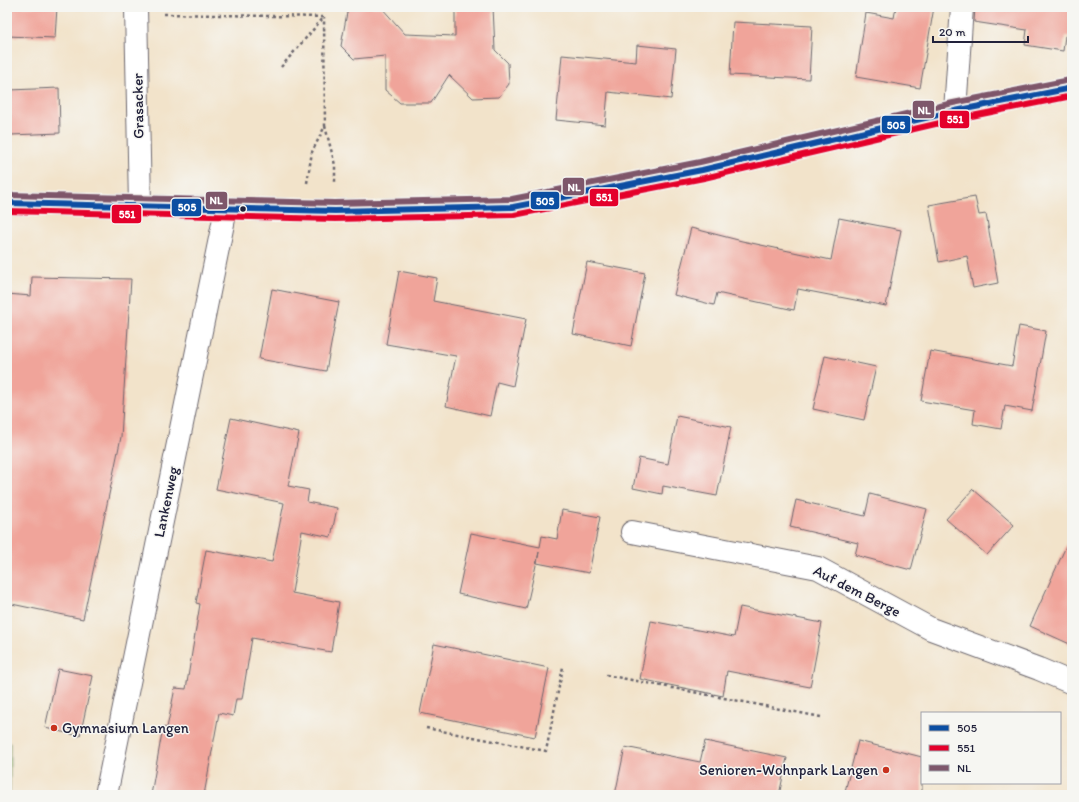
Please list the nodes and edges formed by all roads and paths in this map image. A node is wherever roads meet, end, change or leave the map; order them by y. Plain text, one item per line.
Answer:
1 (962, 7) edge
2 (136, 10) edge
3 (324, 17) junction
4 (280, 67) dead end
5 (1072, 88) edge
6 (955, 111) junction
7 (325, 126) junction
8 (7, 203) edge
9 (140, 206) junction
10 (226, 209) junction
11 (306, 210) junction
12 (335, 212) junction
13 (632, 532) dead end
14 (563, 667) dead end
15 (606, 674) dead end
16 (1072, 683) edge
17 (821, 717) dead end
18 (426, 728) dead end
19 (106, 795) edge

1 - 6 street
2 - 3 path
2 - 9 street, Grasacker
3 - 4 path
3 - 7 path
5 - 6 main road
6 - 12 main road
7 - 11 path
7 - 12 path
8 - 9 main road
9 - 10 main road
10 - 11 main road
10 - 19 street, Lankenweg
11 - 12 main road
13 - 16 street, Auf dem Berge
14 - 18 path
15 - 17 path

